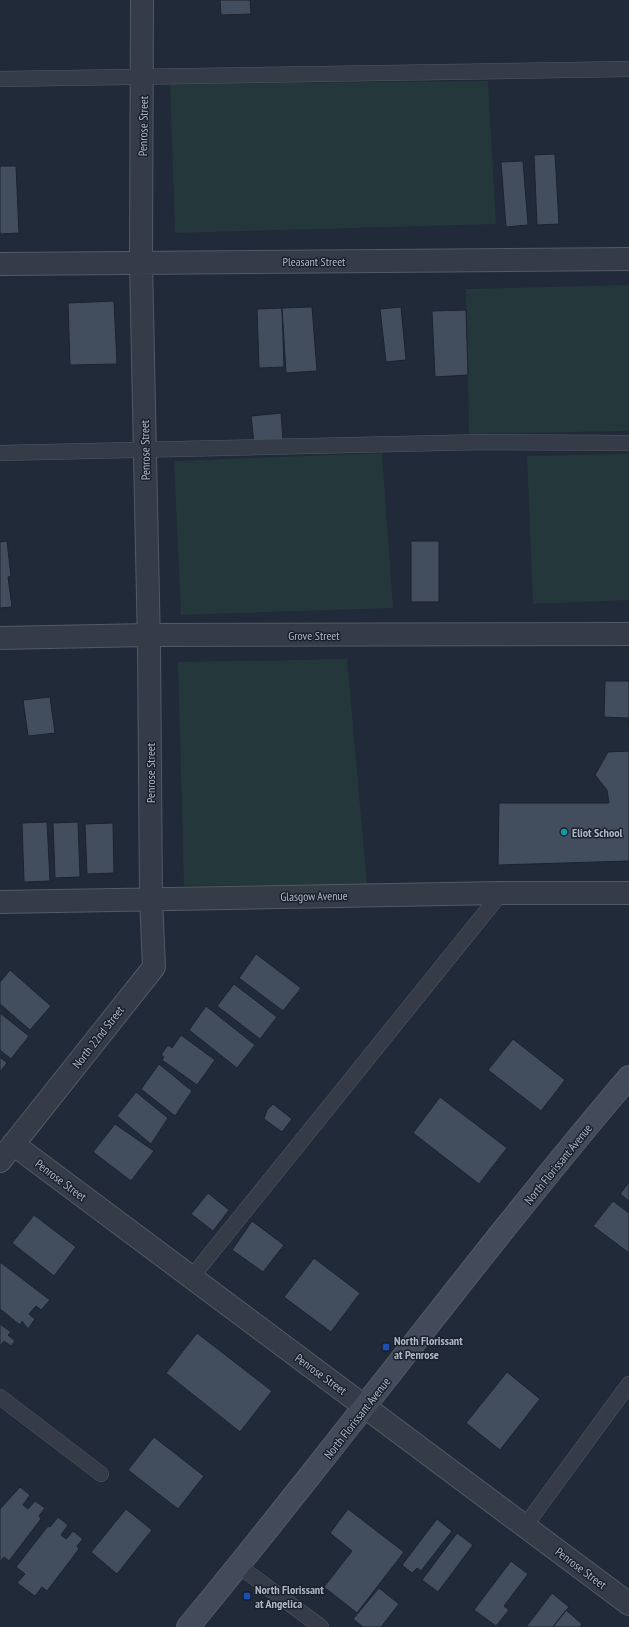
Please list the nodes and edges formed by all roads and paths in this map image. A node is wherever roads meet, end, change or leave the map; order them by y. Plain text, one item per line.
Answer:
1 (142, 0) edge
2 (629, 69) edge
3 (143, 77) junction
4 (0, 79) edge
5 (629, 258) edge
6 (141, 262) junction
7 (0, 264) edge
8 (629, 443) edge
9 (145, 451) junction
10 (0, 453) edge
11 (629, 634) edge
12 (148, 635) junction
13 (0, 638) edge
14 (629, 893) edge
15 (501, 894) junction
16 (151, 899) junction
17 (0, 902) edge
18 (629, 1077) edge
19 (13, 1144) junction
20 (0, 1161) edge
21 (191, 1278) junction
22 (629, 1384) edge
23 (0, 1397) edge
24 (365, 1407) junction
25 (101, 1474) dead end
26 (525, 1526) junction
27 (239, 1566) junction
28 (629, 1604) edge
29 (188, 1627) edge
30 (321, 1627) edge

1 - 3 street, Penrose Street
2 - 3 lane
3 - 4 lane
3 - 6 street, Penrose Street
5 - 6 street, Pleasant Street
6 - 7 street, Pleasant Street
6 - 9 street, Penrose Street
8 - 9 lane
9 - 10 lane
9 - 12 street, Penrose Street
11 - 12 street, Grove Street
12 - 13 street, Grove Street
12 - 16 street, Penrose Street
14 - 15 street, Glasgow Avenue
15 - 16 street, Glasgow Avenue
15 - 21 lane
16 - 17 street, Glasgow Avenue
16 - 19 street, North 22nd Street
18 - 24 main road, North Florissant Avenue
19 - 20 street, North 22nd Street
19 - 21 street, Penrose Street
21 - 24 street, Penrose Street
22 - 26 lane
23 - 25 lane
24 - 26 street, Penrose Street
24 - 27 main road, North Florissant Avenue
26 - 28 street, Penrose Street
27 - 29 main road, North Florissant Avenue
27 - 30 lane

